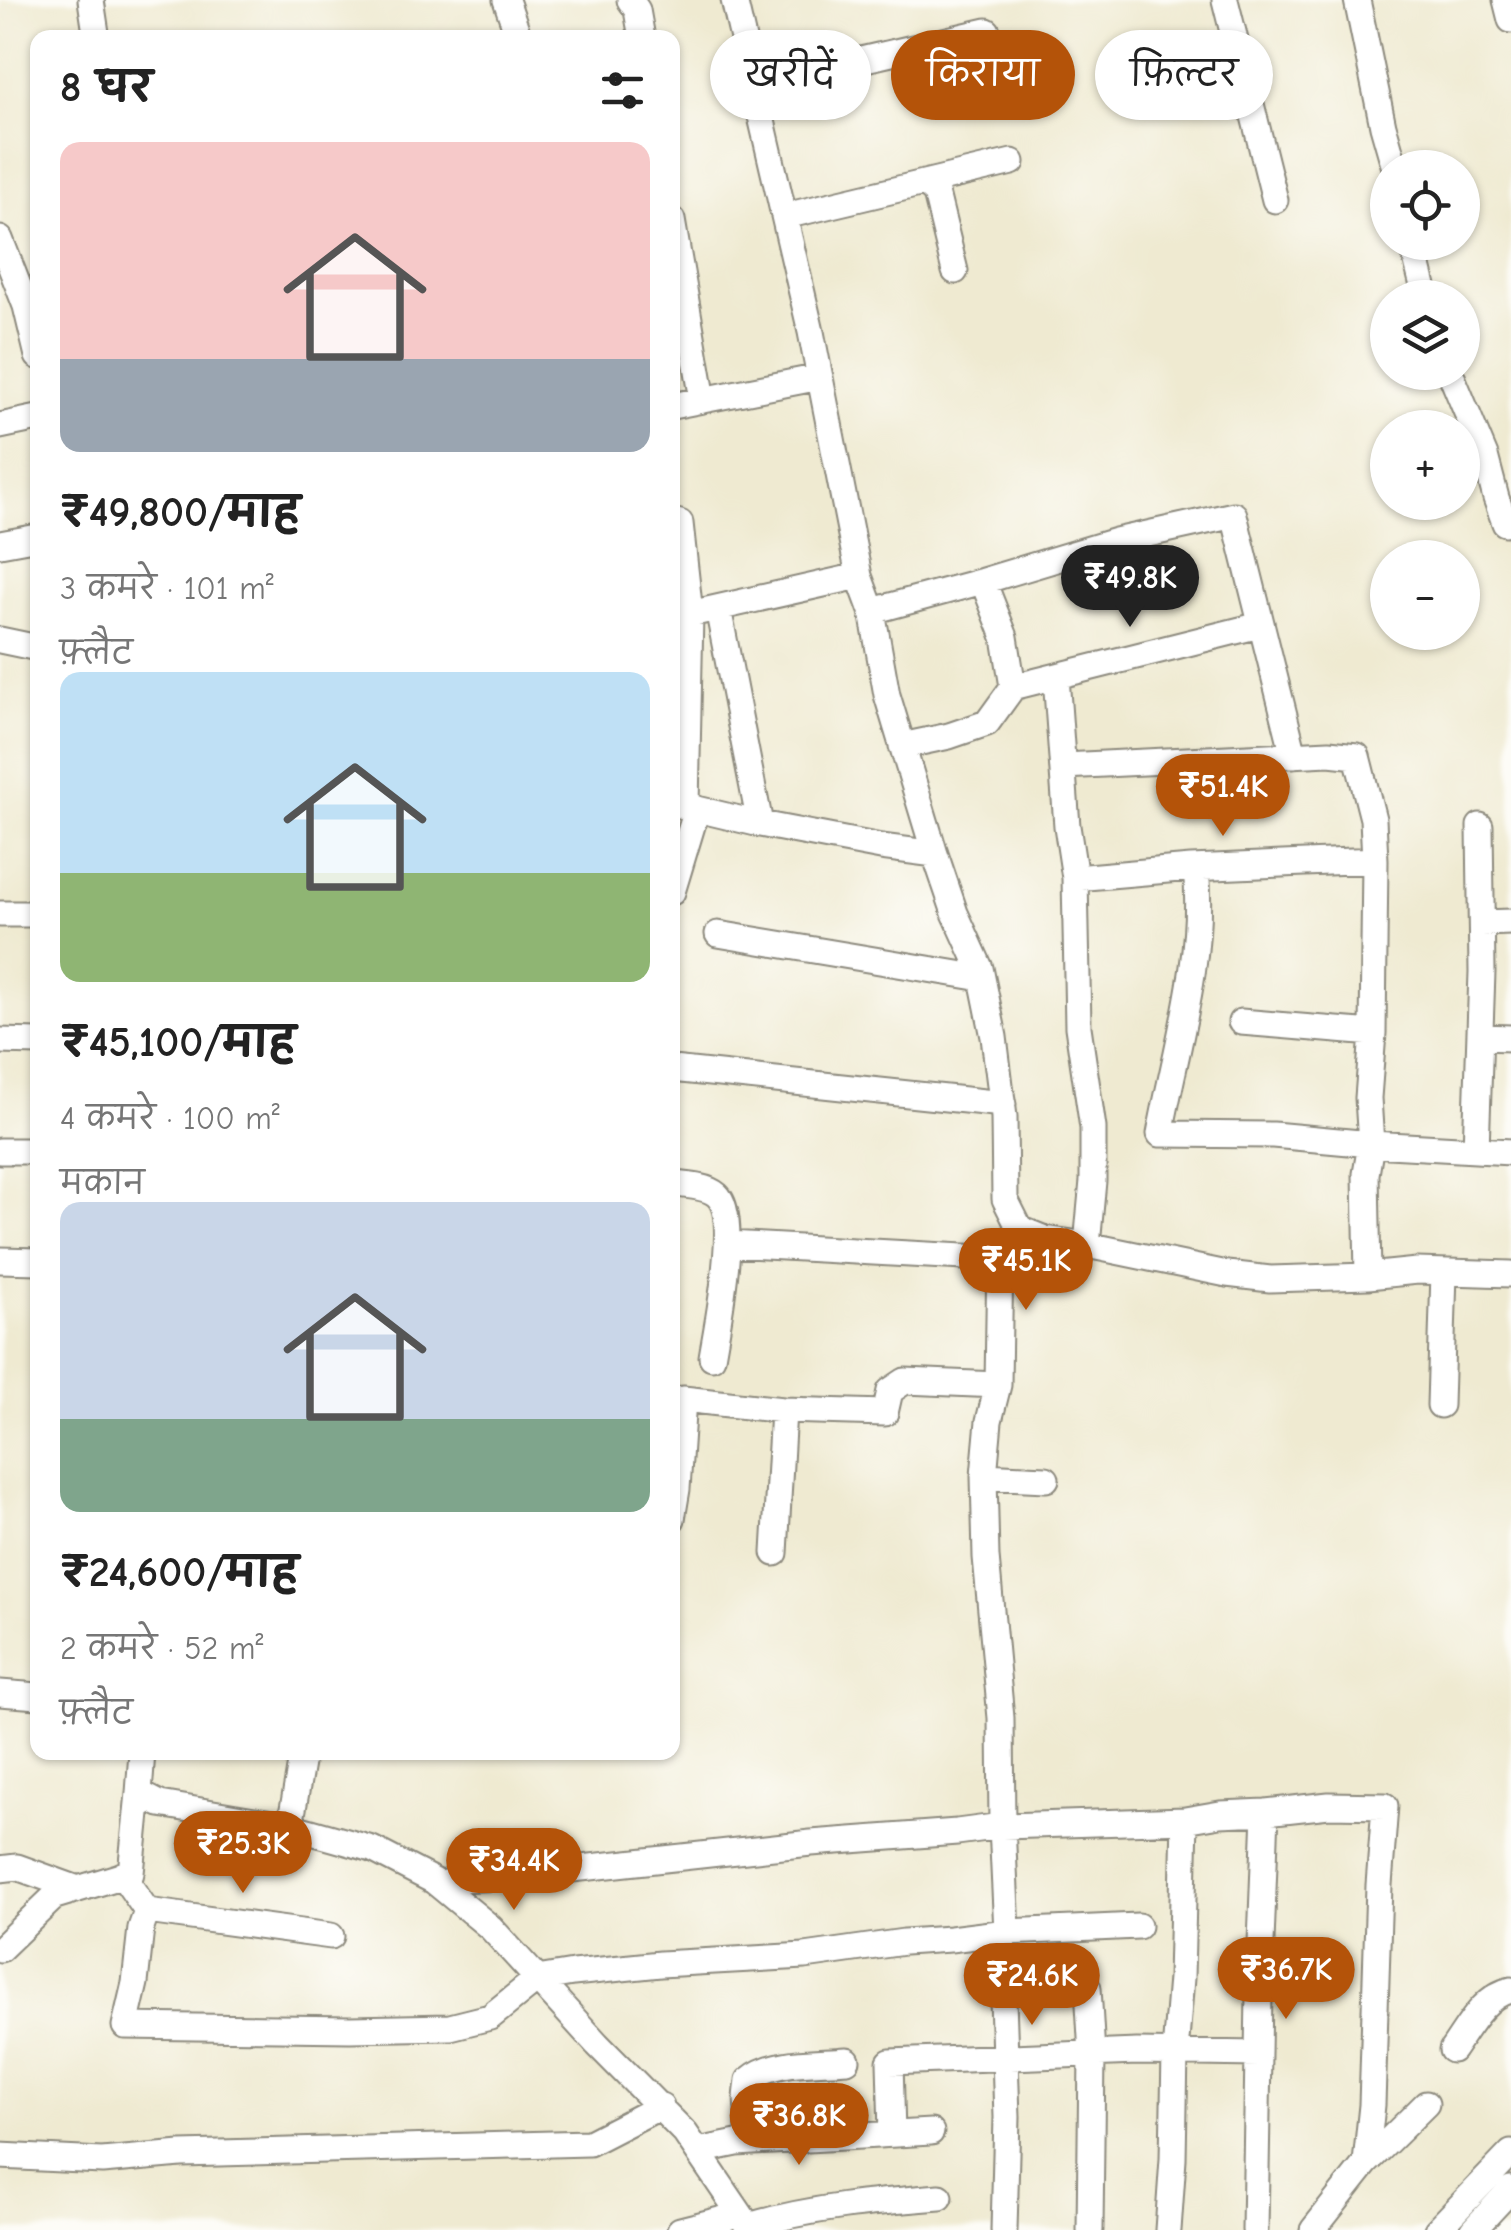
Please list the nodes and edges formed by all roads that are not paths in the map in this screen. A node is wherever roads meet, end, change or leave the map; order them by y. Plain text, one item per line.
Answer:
1 (91, 0) edge
2 (506, 0) edge
3 (630, 0) edge
4 (734, 0) edge
5 (1225, 0) edge
6 (1357, 0) edge
7 (1506, 0) edge
8 (1511, 20) edge
9 (96, 30) edge
10 (516, 30) edge
11 (640, 30) edge
12 (740, 30) edge
13 (761, 120) edge
14 (1390, 150) edge
15 (1012, 162) dead end
16 (925, 183) junction
17 (1275, 200) dead end
18 (786, 216) junction
19 (0, 239) edge
20 (680, 266) edge
21 (955, 272) dead end
22 (30, 300) edge
23 (820, 376) junction
24 (1457, 390) edge
25 (703, 400) junction
26 (680, 404) edge
27 (30, 420) edge
28 (0, 426) edge
29 (1506, 522) dead end
30 (680, 523) edge
31 (30, 538) edge
32 (0, 544) edge
33 (859, 576) junction
34 (983, 580) junction
35 (718, 608) junction
36 (872, 611) junction
37 (690, 614) junction
38 (1260, 625) junction
39 (0, 640) edge
40 (30, 646) edge
41 (1056, 677) junction
42 (1012, 687) junction
43 (902, 746) junction
44 (1294, 755) junction
45 (1063, 766) junction
46 (685, 806) edge
47 (760, 824) junction
48 (1480, 826) dead end
49 (680, 839) edge
50 (935, 854) junction
51 (1375, 860) junction
52 (1196, 868) junction
53 (1074, 878) junction
54 (0, 914) edge
55 (30, 914) edge
56 (1511, 922) edge
57 (1482, 923) junction
58 (718, 934) dead end
59 (982, 978) junction
60 (1240, 1022) dead end
61 (1373, 1032) junction
62 (1481, 1037) junction
63 (1511, 1038) edge
64 (0, 1042) edge
65 (30, 1042) edge
66 (680, 1070) edge
67 (1003, 1104) junction
68 (1371, 1144) junction
69 (1476, 1150) junction
70 (0, 1151) edge
71 (30, 1151) edge
72 (1511, 1152) edge
73 (680, 1186) edge
74 (1020, 1229) junction
75 (728, 1244) junction
76 (1087, 1245) junction
77 (1000, 1259) junction
78 (0, 1260) edge
79 (30, 1260) edge
80 (1444, 1272) junction
81 (1511, 1274) edge
82 (1368, 1276) junction
83 (712, 1357) dead end
84 (998, 1385) junction
85 (680, 1399) edge
86 (1440, 1405) dead end
87 (783, 1410) junction
88 (984, 1476) junction
89 (1046, 1479) dead end
90 (775, 1553) dead end
91 (0, 1693) edge
92 (30, 1695) edge
93 (141, 1760) edge
94 (302, 1760) edge
95 (139, 1794) junction
96 (1266, 1812) junction
97 (1185, 1820) junction
98 (290, 1826) junction
99 (1002, 1826) junction
100 (0, 1869) edge
101 (122, 1876) junction
102 (439, 1886) junction
103 (78, 1889) junction
104 (147, 1912) junction
105 (1138, 1926) dead end
106 (1007, 1932) junction
107 (331, 1936) dead end
108 (0, 1949) edge
109 (537, 1979) junction
110 (1088, 1988) dead end
111 (1511, 1990) edge
112 (1004, 1999) dead end
113 (1452, 2050) dead end
114 (1175, 2053) junction
115 (1092, 2054) junction
116 (1258, 2054) junction
117 (1005, 2058) junction
118 (847, 2060) dead end
119 (1426, 2104) dead end
120 (661, 2106) junction
121 (930, 2132) dead end
122 (892, 2134) junction
123 (750, 2142) junction
124 (698, 2151) junction
125 (1511, 2153) edge
126 (0, 2156) edge
127 (1366, 2163) junction
128 (1511, 2189) edge
129 (940, 2196) dead end
130 (746, 2224) edge
131 (680, 2230) edge
132 (1004, 2230) edge
133 (1090, 2230) edge
134 (1168, 2230) edge
135 (1254, 2230) edge
136 (1313, 2230) edge
137 (1436, 2230) edge
138 (1474, 2230) edge

1 - 9 street
2 - 10 street
3 - 11 street
4 - 12 street
5 - 17 street
6 - 14 street
7 - 8 street
13 - 18 street
15 - 16 street
16 - 18 street
16 - 21 street
18 - 23 street
19 - 22 street
20 - 25 street
23 - 25 street
23 - 33 street
24 - 29 street
25 - 26 street
27 - 28 street
30 - 37 street
31 - 32 street
33 - 35 street
33 - 36 street
34 - 36 street
34 - 38 street
34 - 42 street
35 - 37 street
35 - 47 street
36 - 43 street
37 - 46 street
38 - 41 street
38 - 44 street
39 - 40 street
41 - 42 street
41 - 45 street
42 - 43 street
43 - 50 street
44 - 45 street
44 - 51 street
45 - 53 street
46 - 47 street
46 - 49 street
47 - 50 street
48 - 57 street
50 - 59 street
51 - 52 street
51 - 61 street
52 - 53 street
52 - 68 street
53 - 76 street
54 - 55 street
56 - 57 street
57 - 62 street
58 - 59 street
59 - 67 street
60 - 61 street
61 - 68 street
62 - 63 street
62 - 69 street
64 - 65 street
66 - 67 street
67 - 74 street
68 - 69 street
68 - 82 street
69 - 72 street
70 - 71 street
73 - 75 street
74 - 76 street
74 - 77 street
75 - 77 street
75 - 83 street
76 - 82 street
77 - 84 street
78 - 79 street
80 - 81 street
80 - 82 street
80 - 86 street
84 - 87 street
84 - 88 street
85 - 87 street
87 - 90 street
88 - 89 street
88 - 99 street
91 - 92 street
93 - 95 street
94 - 98 street
95 - 98 street
95 - 101 street
96 - 97 street
96 - 116 street
96 - 127 street
97 - 99 street
97 - 114 street
98 - 102 street
99 - 102 street
99 - 106 street
100 - 103 street
101 - 103 street
101 - 104 street
102 - 109 street
103 - 108 street
104 - 107 street
104 - 109 street
105 - 106 street
106 - 109 street
109 - 120 street
110 - 115 street
111 - 113 street
112 - 117 street
114 - 115 street
114 - 116 street
114 - 134 street
115 - 117 street
115 - 133 street
116 - 135 street
117 - 122 street
117 - 132 street
118 - 123 street
119 - 127 street
120 - 124 street
120 - 126 street
121 - 122 street
122 - 123 street
123 - 124 street
124 - 130 street
125 - 137 street
127 - 136 street
128 - 138 street
129 - 130 street
130 - 131 street

